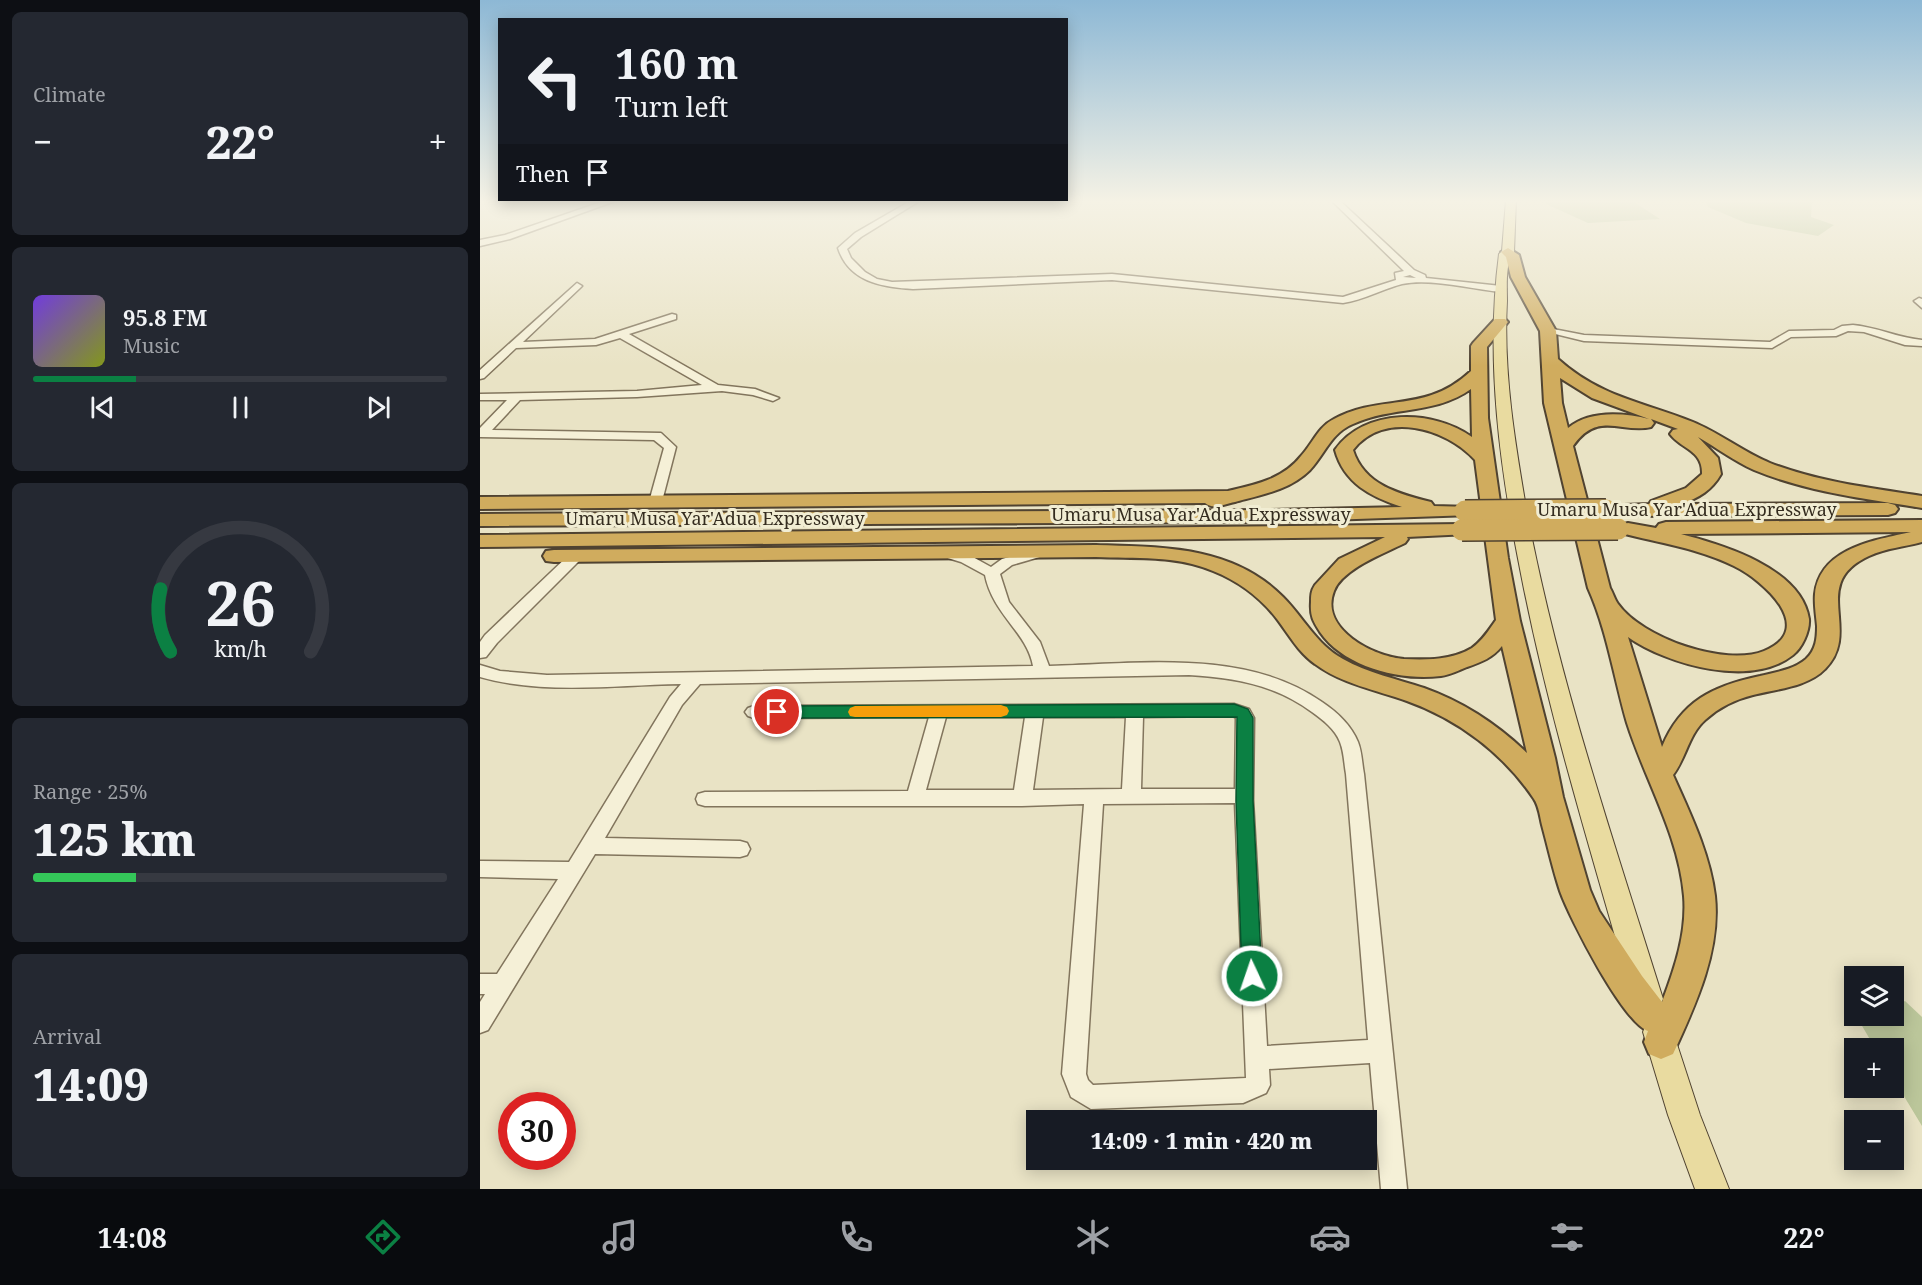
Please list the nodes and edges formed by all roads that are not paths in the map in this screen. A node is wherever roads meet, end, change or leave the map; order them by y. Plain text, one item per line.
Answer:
1 (844, 255) edge
2 (854, 255) edge
3 (1388, 255) edge
4 (1505, 255) edge
5 (1512, 255) edge
6 (1409, 276) junction
7 (898, 283) junction
8 (577, 286) dead end
9 (1502, 286) junction
10 (672, 317) dead end
11 (1500, 322) junction
12 (1548, 331) junction
13 (621, 334) junction
14 (1922, 344) edge
15 (514, 345) junction
16 (1551, 361) junction
17 (1478, 373) junction
18 (480, 376) edge
19 (715, 388) junction
20 (517, 397) junction
21 (480, 398) edge
22 (773, 398) dead end
23 (481, 433) edge
24 (1564, 445) junction
25 (1483, 458) junction
26 (1838, 488) junction
27 (1922, 491) edge
28 (1227, 497) junction
29 (789, 501) junction
30 (656, 502) junction
31 (1922, 502) edge
32 (480, 503) edge
33 (561, 503) junction
34 (1922, 508) edge
35 (1646, 510) junction
36 (480, 516) edge
37 (1460, 517) junction
38 (480, 520) edge
39 (1077, 526) junction
40 (1922, 526) edge
41 (875, 527) junction
42 (1623, 529) junction
43 (1416, 532) junction
44 (1922, 536) edge
45 (480, 541) edge
46 (1895, 543) junction
47 (1922, 544) edge
48 (480, 549) edge
49 (1041, 552) junction
50 (946, 553) junction
51 (759, 555) junction
52 (480, 556) edge
53 (514, 556) junction
54 (576, 556) junction
55 (1209, 561) junction
56 (992, 573) junction
57 (1608, 607) junction
58 (1508, 621) junction
59 (480, 653) edge
60 (480, 671) edge
61 (1042, 673) junction
62 (696, 678) junction
63 (1135, 710) junction
64 (939, 711) junction
65 (1035, 711) junction
66 (754, 712) dead end
67 (1659, 773) junction
68 (1094, 797) junction
69 (1131, 797) junction
70 (1549, 797) junction
71 (915, 798) junction
72 (705, 799) dead end
73 (1022, 799) junction
74 (1244, 801) junction
75 (591, 846) junction
76 (740, 849) dead end
77 (480, 869) edge
78 (575, 872) junction
79 (491, 984) edge
80 (480, 1022) edge
81 (1657, 1030) junction
82 (1380, 1051) junction
83 (1256, 1058) junction
84 (1711, 1187) edge
85 (1394, 1189) edge

1 - 7 street
2 - 7 street
3 - 6 street
4 - 9 main road
5 - 12 highway
6 - 7 street
6 - 9 street
8 - 15 street
9 - 11 main road
10 - 13 street
11 - 17 highway
11 - 81 main road
12 - 14 street
12 - 16 highway
13 - 15 street
13 - 19 street
15 - 18 street
16 - 24 highway
16 - 26 highway
17 - 25 highway
17 - 28 highway
19 - 20 street
19 - 22 street
20 - 21 street
20 - 23 street
23 - 30 street
24 - 35 highway
24 - 57 highway
25 - 37 highway
25 - 58 highway
26 - 27 highway, Umaru Musa Yar'Adua Expressway
26 - 31 highway
28 - 29 highway, Umaru Musa Yar'Adua Expressway
28 - 39 highway
29 - 30 highway, Umaru Musa Yar'Adua Expressway
29 - 41 highway
30 - 33 highway, Umaru Musa Yar'Adua Expressway
32 - 33 highway, Umaru Musa Yar'Adua Expressway
33 - 36 highway
34 - 35 highway, Umaru Musa Yar'Adua Expressway
35 - 37 highway, Umaru Musa Yar'Adua Expressway, bridge
37 - 39 highway, Umaru Musa Yar'Adua Expressway
37 - 42 highway, Umaru Musa Yar'Adua Expressway, bridge
37 - 43 highway, Umaru Musa Yar'Adua Expressway
38 - 41 highway, Umaru Musa Yar'Adua Expressway
39 - 41 highway, Umaru Musa Yar'Adua Expressway
39 - 43 highway, Umaru Musa Yar'Adua Expressway
39 - 55 highway
40 - 42 highway, Umaru Musa Yar'Adua Expressway
41 - 45 highway, Umaru Musa Yar'Adua Expressway
41 - 51 highway
42 - 57 highway
43 - 58 highway
44 - 46 highway
46 - 47 highway
46 - 67 highway
48 - 53 highway
49 - 50 highway, Umaru Musa Yar'Adua Expressway
49 - 55 highway, Umaru Musa Yar'Adua Expressway
49 - 56 street
50 - 51 highway, Umaru Musa Yar'Adua Expressway
50 - 56 street
51 - 54 highway, Umaru Musa Yar'Adua Expressway
52 - 53 highway, Umaru Musa Yar'Adua Expressway
53 - 54 highway, Umaru Musa Yar'Adua Expressway
54 - 59 street
55 - 70 highway
56 - 61 street
57 - 67 highway
58 - 70 highway
60 - 62 street
61 - 62 street
61 - 82 street
62 - 75 street
63 - 65 street
63 - 69 street
63 - 74 street
64 - 65 street
64 - 66 street
64 - 71 street
65 - 73 street
67 - 81 highway
68 - 69 street
68 - 73 street
68 - 83 street
69 - 74 street
70 - 81 highway
71 - 72 street
71 - 73 street
74 - 83 street
75 - 76 street
75 - 78 street
77 - 78 street
78 - 79 street
79 - 80 street
81 - 84 main road
82 - 83 street
82 - 85 street

